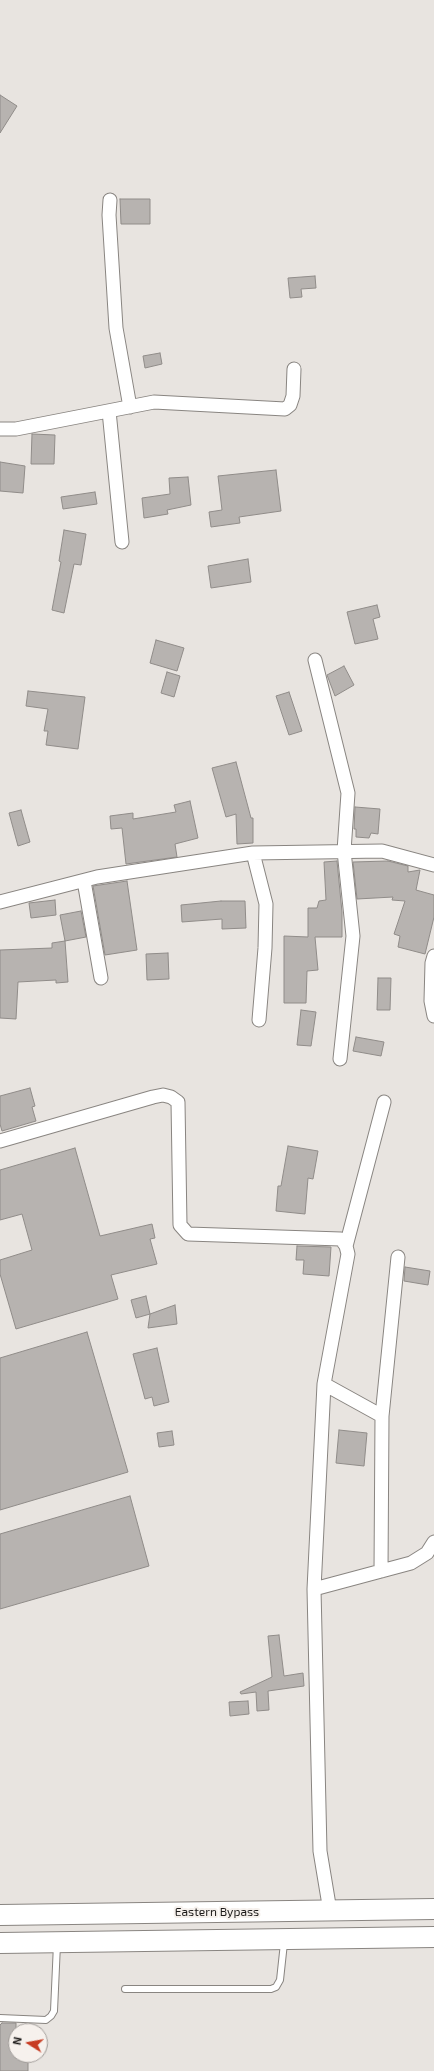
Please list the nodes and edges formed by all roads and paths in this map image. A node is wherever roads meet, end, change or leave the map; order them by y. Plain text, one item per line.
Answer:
1 (110, 200) dead end
2 (294, 369) dead end
3 (130, 407) junction
4 (109, 411) junction
5 (0, 428) edge
6 (122, 542) dead end
7 (315, 660) dead end
8 (344, 851) junction
9 (253, 853) junction
10 (434, 865) edge
11 (84, 881) junction
12 (0, 902) edge
13 (434, 956) edge
14 (101, 978) dead end
15 (434, 1016) edge
16 (259, 1020) dead end
17 (340, 1059) dead end
18 (384, 1102) dead end
19 (0, 1141) edge
20 (346, 1246) junction
21 (398, 1257) dead end
22 (324, 1384) junction
23 (382, 1416) junction
24 (434, 1542) edge
25 (381, 1571) junction
26 (314, 1589) junction
27 (434, 1909) edge
28 (330, 1911) junction
29 (0, 1915) edge
30 (434, 1938) edge
31 (284, 1939) junction
32 (332, 1939) junction
33 (0, 1942) edge
34 (57, 1942) junction
35 (125, 1989) dead end
36 (0, 2018) edge

1 - 3 street
2 - 3 street
3 - 4 street
4 - 5 street
4 - 6 street
7 - 8 street
8 - 9 street
8 - 10 street
8 - 17 street
9 - 11 street
9 - 16 street
11 - 12 street
11 - 14 street
13 - 15 street
18 - 20 street
19 - 20 street
20 - 22 street
21 - 23 street
22 - 23 street
22 - 26 street
23 - 25 street
24 - 25 street
25 - 26 street
26 - 28 street
27 - 28 main road, Eastern Bypass
28 - 29 main road, Eastern Bypass
28 - 32 main road
30 - 32 main road
31 - 32 main road
31 - 34 main road
31 - 35 lane
33 - 34 main road
34 - 36 lane

